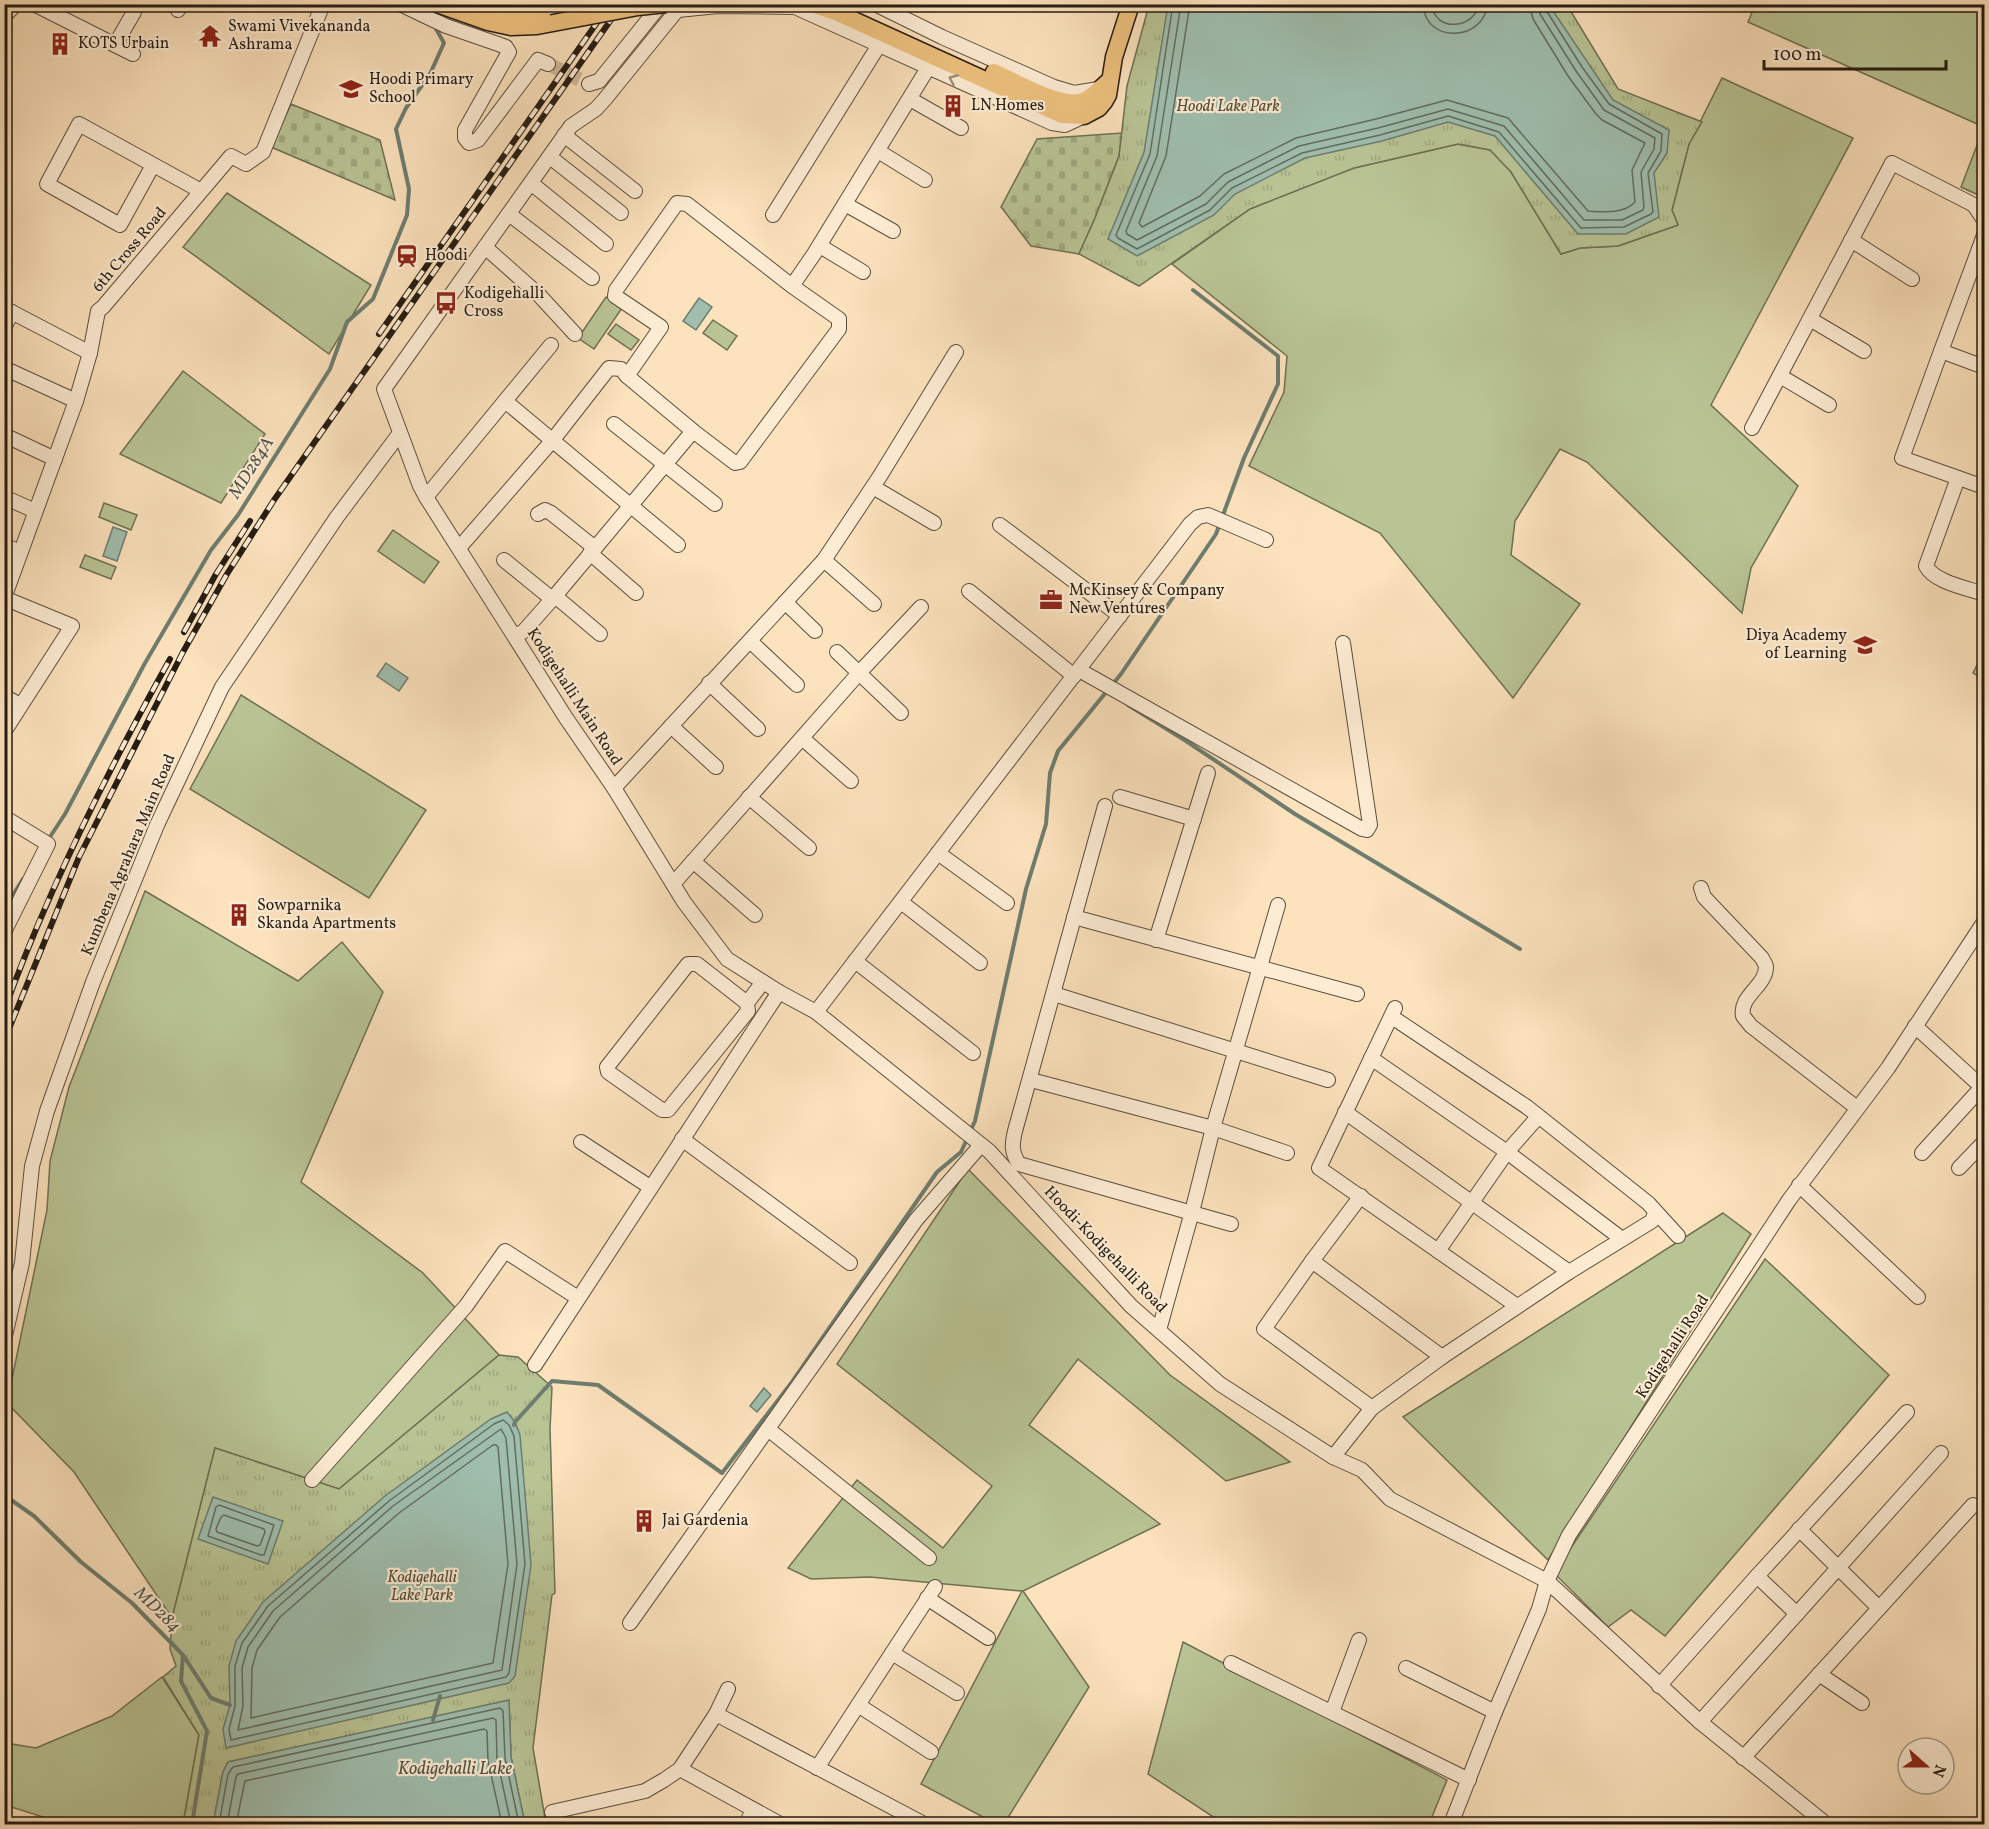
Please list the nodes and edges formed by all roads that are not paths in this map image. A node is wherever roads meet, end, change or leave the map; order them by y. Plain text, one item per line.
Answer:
1 (16, 4) edge
2 (34, 4) edge
3 (323, 4) edge
4 (400, 4) edge
5 (437, 4) edge
6 (466, 4) edge
7 (502, 4) edge
8 (602, 4) edge
9 (812, 4) edge
10 (842, 4) edge
11 (875, 4) edge
12 (1131, 4) edge
13 (756, 5) edge
14 (672, 6) edge
15 (134, 12) dead end
16 (4, 16) edge
17 (498, 44) junction
18 (115, 45) junction
19 (879, 45) junction
20 (133, 54) dead end
21 (548, 64) dead end
22 (928, 68) junction
23 (589, 84) dead end
24 (1102, 88) junction
25 (910, 99) junction
26 (1084, 116) junction
27 (961, 128) dead end
28 (564, 135) junction
29 (878, 151) junction
30 (550, 157) junction
31 (153, 165) junction
32 (925, 180) dead end
33 (531, 183) junction
34 (201, 191) junction
35 (635, 191) dead end
36 (845, 204) junction
37 (621, 213) dead end
38 (509, 214) junction
39 (773, 215) dead end
40 (1984, 220) edge
41 (893, 231) dead end
42 (1984, 235) edge
43 (1851, 240) junction
44 (606, 244) dead end
45 (820, 246) junction
46 (485, 247) junction
47 (1982, 250) edge
48 (863, 272) dead end
49 (592, 278) dead end
50 (1912, 279) dead end
51 (792, 286) junction
52 (8, 310) edge
53 (1810, 319) junction
54 (4, 328) edge
55 (575, 334) dead end
56 (551, 345) dead end
57 (1864, 351) dead end
58 (1941, 351) junction
59 (956, 352) dead end
60 (90, 353) junction
61 (1984, 367) edge
62 (4, 368) edge
63 (627, 376) junction
64 (1780, 376) junction
65 (76, 401) junction
66 (505, 401) junction
67 (1829, 405) dead end
68 (614, 424) dead end
69 (1752, 428) dead end
70 (693, 431) junction
71 (400, 433) junction
72 (4, 435) edge
73 (552, 441) junction
74 (55, 459) junction
75 (664, 463) junction
76 (1958, 478) junction
77 (873, 487) junction
78 (1984, 487) edge
79 (426, 496) junction
80 (4, 497) edge
81 (630, 504) junction
82 (715, 504) dead end
83 (35, 511) junction
84 (538, 514) dead end
85 (934, 523) dead end
86 (1000, 525) dead end
87 (1266, 540) dead end
88 (4, 545) edge
89 (678, 545) dead end
90 (459, 548) junction
91 (593, 550) junction
92 (20, 552) junction
93 (504, 560) dead end
94 (824, 560) junction
95 (969, 591) dead end
96 (636, 593) dead end
97 (1984, 594) edge
98 (5, 598) edge
99 (553, 598) junction
100 (785, 602) junction
101 (874, 604) dead end
102 (921, 607) dead end
103 (1120, 616) junction
104 (815, 631) dead end
105 (600, 634) dead end
106 (516, 636) junction
107 (750, 640) junction
108 (1343, 643) dead end
109 (837, 652) dead end
110 (859, 673) junction
111 (1076, 673) junction
112 (710, 682) junction
113 (797, 686) dead end
114 (4, 696) edge
115 (20, 705) junction
116 (901, 712) dead end
117 (671, 726) junction
118 (759, 729) dead end
119 (4, 732) edge
120 (802, 738) junction
121 (716, 767) dead end
122 (1208, 773) dead end
123 (851, 781) dead end
124 (614, 788) junction
125 (749, 797) junction
126 (1120, 797) dead end
127 (1105, 806) dead end
128 (4, 817) edge
129 (1194, 819) junction
130 (809, 848) dead end
131 (938, 853) junction
132 (693, 861) junction
133 (673, 884) junction
134 (1701, 888) dead end
135 (900, 902) junction
136 (1007, 903) dead end
137 (1278, 905) dead end
138 (755, 915) dead end
139 (1074, 917) junction
140 (1984, 922) edge
141 (4, 932) edge
142 (1156, 940) junction
143 (855, 961) junction
144 (980, 963) dead end
145 (1261, 969) junction
146 (763, 982) junction
147 (779, 992) junction
148 (1054, 994) junction
149 (1357, 994) dead end
150 (747, 1003) junction
151 (816, 1012) junction
152 (1915, 1026) junction
153 (1236, 1050) junction
154 (973, 1053) dead end
155 (1371, 1058) junction
156 (1031, 1080) junction
157 (1328, 1080) dead end
158 (1983, 1088) edge
159 (1857, 1108) junction
160 (1345, 1112) junction
161 (1538, 1117) junction
162 (1213, 1128) junction
163 (973, 1138) junction
164 (682, 1139) junction
165 (580, 1142) dead end
166 (1984, 1142) edge
167 (1507, 1152) junction
168 (1287, 1153) dead end
169 (1922, 1153) dead end
170 (1959, 1168) dead end
171 (1799, 1185) junction
172 (650, 1187) junction
173 (1361, 1196) junction
174 (1472, 1202) junction
175 (1192, 1212) junction
176 (1655, 1213) junction
177 (1231, 1224) dead end
178 (1678, 1236) dead end
179 (1622, 1239) junction
180 (1438, 1251) junction
181 (1312, 1261) junction
182 (850, 1263) dead end
183 (1569, 1272) junction
184 (1918, 1297) dead end
185 (578, 1298) junction
186 (1517, 1306) junction
187 (1159, 1330) junction
188 (4, 1340) edge
189 (1442, 1357) junction
190 (535, 1365) dead end
191 (1372, 1408) junction
192 (1907, 1412) dead end
193 (768, 1430) junction
194 (1941, 1454) dead end
195 (1333, 1456) junction
196 (312, 1480) dead end
197 (1973, 1505) dead end
198 (1799, 1529) junction
199 (929, 1558) dead end
200 (1839, 1568) junction
201 (1756, 1576) junction
202 (1547, 1581) junction
203 (1879, 1608) junction
204 (1797, 1614) junction
205 (630, 1623) dead end
206 (988, 1638) dead end
207 (1359, 1640) dead end
208 (892, 1653) junction
209 (1232, 1663) dead end
210 (1406, 1668) dead end
211 (1819, 1674) junction
212 (1659, 1686) junction
213 (728, 1689) dead end
214 (957, 1694) dead end
215 (1862, 1703) dead end
216 (858, 1705) junction
217 (1332, 1712) junction
218 (1495, 1712) junction
219 (716, 1714) junction
220 (1700, 1722) junction
221 (931, 1752) dead end
222 (1743, 1758) junction
223 (817, 1768) junction
224 (680, 1769) junction
225 (1469, 1780) junction
226 (753, 1810) junction
227 (552, 1812) dead end
228 (746, 1824) edge
229 (780, 1824) edge
230 (924, 1824) edge
231 (1451, 1824) edge
232 (1826, 1824) edge

1 - 16 street
2 - 18 street
3 - 34 street, 6th Cross Road
4 - 17 street
5 - 14 main road, bridge
6 - 8 main road, bridge
7 - 17 street
9 - 26 main road
10 - 24 main road
11 - 24 street
12 - 24 main road
13 - 14 street
13 - 19 street
14 - 23 street
14 - 28 street
15 - 18 street
17 - 21 street
18 - 20 street
19 - 22 street
19 - 39 street
22 - 25 street
26 -> 22 street
24 - 26 main road
25 - 27 street
25 - 29 street
28 - 30 street
28 - 35 street
29 - 32 street
29 - 36 street
30 - 33 street
30 - 37 street
31 - 31 street
31 - 34 street
33 - 38 street
33 - 44 street
34 - 60 street, 6th Cross Road
36 - 41 street
36 - 45 street
38 - 46 street
38 - 49 street
40 - 43 street
42 - 47 street
43 - 50 street
43 - 53 street
45 - 48 street
45 - 51 street
46 - 55 street
46 - 71 street, Kodigehalli Main Road
47 - 58 street
51 - 63 street
51 - 70 street
52 - 54 street
52 - 60 street
53 - 57 street
53 - 64 street
56 - 66 street
58 - 61 street
58 - 76 street
59 - 77 street
60 - 65 street, 6th Cross Road
62 - 65 street
63 - 70 street
63 - 73 street
64 - 67 street
64 - 69 street
65 - 74 street, 6th Cross Road
66 - 73 street
66 - 79 street
68 - 75 street
70 - 75 street
71 - 79 street, Kodigehalli Main Road
71 - 188 street, Kumbena Agrahara Main Road
72 - 74 street
73 - 81 street
73 - 90 street
74 - 83 street, 6th Cross Road
75 - 81 street
75 - 82 street
76 - 78 street
76 - 97 street
77 - 85 street
77 - 94 street
79 - 90 street, Kodigehalli Main Road
80 - 83 street
81 - 89 street
81 - 91 street
83 - 92 street, 6th Cross Road
84 - 91 street
86 - 103 street
87 - 103 street
88 - 92 street
90 - 106 street, Kodigehalli Main Road
91 - 96 street
91 - 99 street
92 - 98 street, 6th Cross Road
93 - 99 street
94 - 100 street
94 - 101 street
95 - 111 street
98 - 115 street
99 - 105 street
99 - 106 street
100 - 104 street
100 - 107 street
102 - 110 street
103 - 111 street
106 - 124 street, Kodigehalli Main Road
107 - 112 street
107 - 113 street
108 - 111 street
109 - 110 street
110 - 116 street
110 - 120 street
111 - 131 street
112 - 117 street
112 - 118 street
114 - 115 street
115 - 119 street
117 - 121 street
117 - 124 street
120 - 123 street
120 - 125 street
122 - 129 street
124 - 133 street, Kodigehalli Main Road
125 - 130 street
125 - 132 street
126 - 129 street
127 - 139 street
128 - 141 street
129 - 142 street
131 - 135 street
131 - 136 street
132 - 133 street
132 - 138 street
133 - 146 street, Kodigehalli Main Road
134 - 159 street
135 - 143 street
135 - 144 street
137 - 145 street
139 - 142 street
139 - 148 street
140 - 152 street, Kodigehalli Road
142 - 145 street
143 - 151 street
143 - 154 street
145 - 149 street
145 - 153 street
146 - 147 street, Kodigehalli Main Road
146 - 150 street
147 - 151 street, Hoodi-Kodigehalli Road
147 - 164 street
148 - 153 street
148 - 156 street
150 - 150 street
151 - 163 street, Hoodi-Kodigehalli Road
152 - 158 street
152 - 159 street, Kodigehalli Road
153 - 157 street
153 - 162 street
155 - 160 street
155 - 161 street
155 - 167 street
156 - 162 street
156 - 175 street
158 - 169 street
159 - 171 street, Kodigehalli Road
160 - 173 street
160 - 174 street
161 - 167 street
161 - 176 street
162 - 168 street
162 - 175 street
163 - 187 street, Hoodi-Kodigehalli Road
163 - 193 street
164 - 172 street
164 - 182 street
165 - 172 street
166 - 170 street
167 - 174 street
167 - 179 street
171 - 184 street
171 - 202 street, Kodigehalli Road
172 - 185 street
173 - 180 street
173 - 181 street
174 - 180 street
174 - 183 street
175 - 177 street
175 - 187 street
176 - 178 street
176 - 179 street
179 - 183 street
180 - 186 street
181 - 189 street
181 - 191 street
183 - 186 street
185 - 190 street
185 - 196 street
186 - 189 street
187 - 195 street, Hoodi-Kodigehalli Road
189 - 191 street
191 - 195 street
192 - 198 street
193 - 199 street
193 - 205 street
194 - 200 street
195 - 202 street, Hoodi-Kodigehalli Road
197 - 203 street
198 - 200 street
198 - 201 street
200 - 203 street
200 - 204 street
201 - 204 street
201 - 212 street
202 - 212 street, Hoodi-Kodigehalli Road
202 - 218 street, Kodigehalli Road
203 - 211 street
204 - 220 street
206 - 208 street
207 - 217 street
208 - 214 street
208 - 216 street
209 - 217 street
210 - 218 street
211 - 215 street
211 - 222 street
212 - 220 street, Hoodi-Kodigehalli Road
213 - 219 street
216 - 221 street
216 - 223 street
217 - 225 street
218 - 225 street, Kodigehalli Road
219 - 223 street
219 - 224 street
220 - 222 street, Hoodi-Kodigehalli Road
222 - 232 street, Hoodi-Kodigehalli Road
223 - 230 street
224 - 226 street
224 - 227 street
225 - 231 street, Kodigehalli Road
226 - 228 street
226 - 229 street

